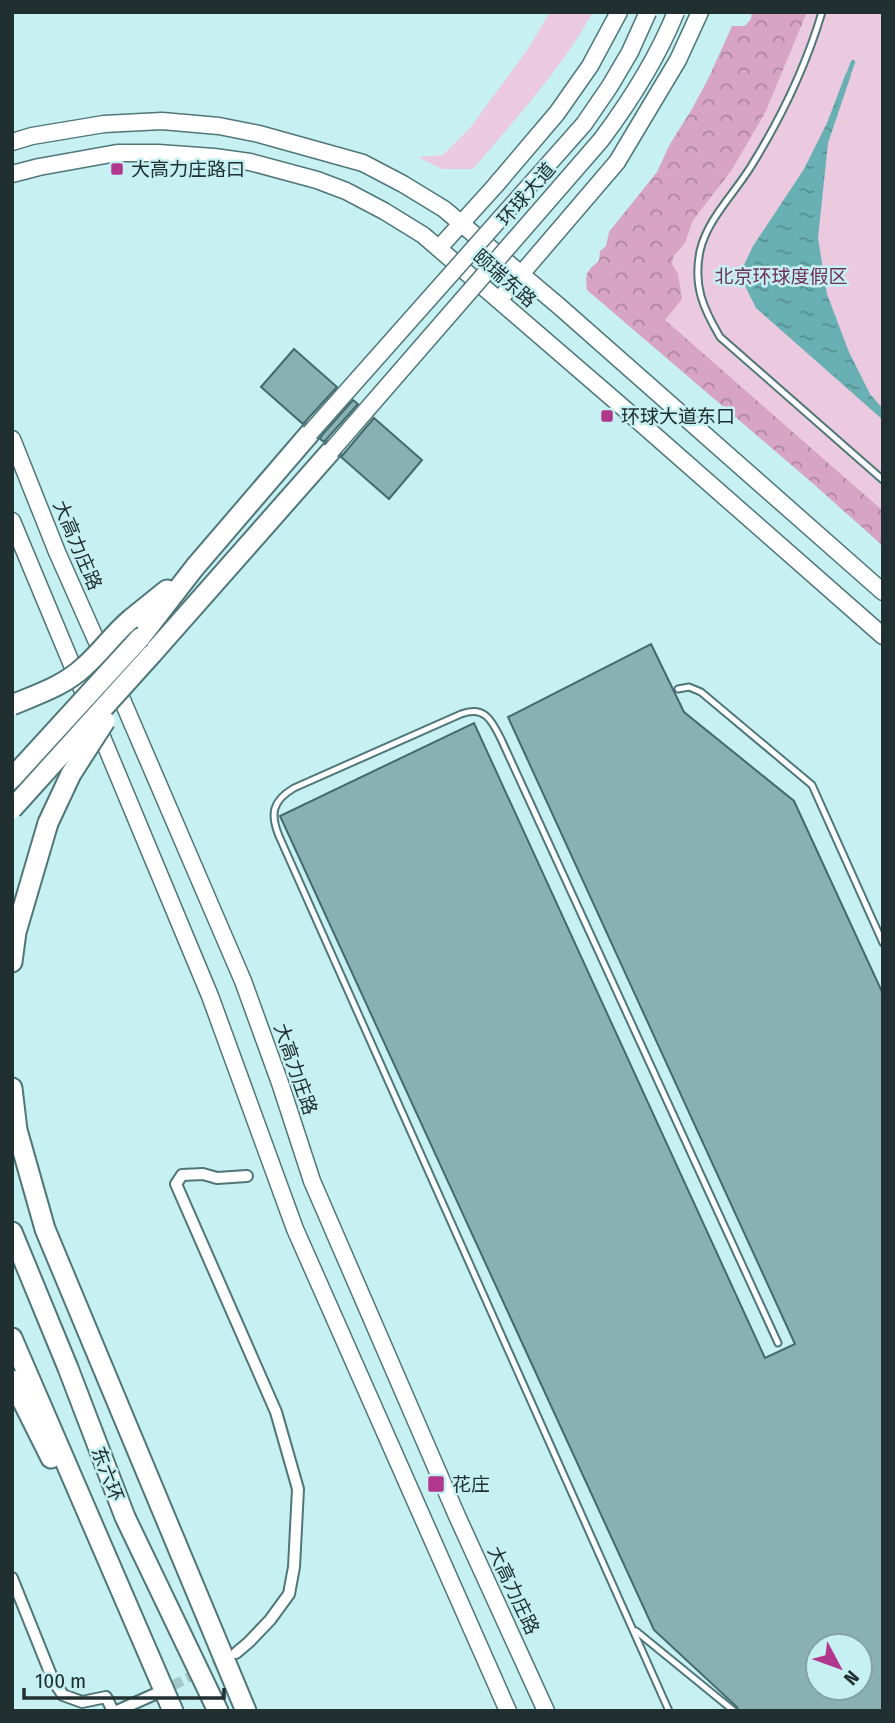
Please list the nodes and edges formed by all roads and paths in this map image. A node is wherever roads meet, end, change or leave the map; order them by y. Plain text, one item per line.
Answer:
1 (619, 12) edge
2 (648, 12) edge
3 (676, 12) edge
4 (700, 12) edge
5 (822, 12) edge
6 (12, 142) edge
7 (12, 174) edge
8 (461, 224) junction
9 (439, 248) junction
10 (521, 274) junction
11 (499, 300) junction
12 (310, 433) joint
13 (12, 439) edge
14 (331, 451) joint
15 (883, 480) edge
16 (12, 521) edge
17 (195, 567) junction
18 (883, 592) edge
19 (883, 636) edge
20 (152, 654) junction
21 (678, 689) dead end
22 (12, 705) edge
23 (12, 778) edge
24 (12, 809) edge
25 (883, 943) edge
26 (12, 962) edge
27 (12, 1088) edge
28 (247, 1176) dead end
29 (12, 1232) edge
30 (12, 1338) edge
31 (778, 1343) dead end
32 (12, 1380) edge
33 (12, 1578) edge
34 (634, 1630) junction
35 (236, 1653) tunnel mouth
36 (150, 1659) junction
37 (155, 1695) tunnel mouth
38 (115, 1711) edge
39 (173, 1711) edge
40 (218, 1711) edge
41 (246, 1711) edge
42 (508, 1711) edge
43 (546, 1711) edge
44 (669, 1711) edge
45 (734, 1711) edge

1 - 8 main road
2 - 12 main road, 环球大道, bridge
3 - 14 main road, 环球大道, bridge
4 - 10 main road
5 - 15 lane
6 - 8 main road, 颐瑞东路
7 - 9 main road, 颐瑞东路
8 - 9 main road
8 - 10 main road, 颐瑞东路
9 - 11 main road, 颐瑞东路
10 - 11 main road
10 - 18 main road, 颐瑞东路
11 - 19 main road, 颐瑞东路
12 - 17 highway
13 - 43 main road, 大高力庄路
14 - 20 highway
16 - 42 main road
17 - 22 highway, bridge
17 - 23 highway, bridge
20 - 24 highway, bridge
20 - 26 highway, bridge
21 - 25 lane
27 - 41 highway
28 - 35 street
29 - 40 highway, 东六环
30 - 36 highway, 东六环
31 - 34 lane
32 - 36 highway
33 - 38 street
34 - 44 lane
34 - 45 lane
36 - 39 highway, 东六环
37 - 38 street

